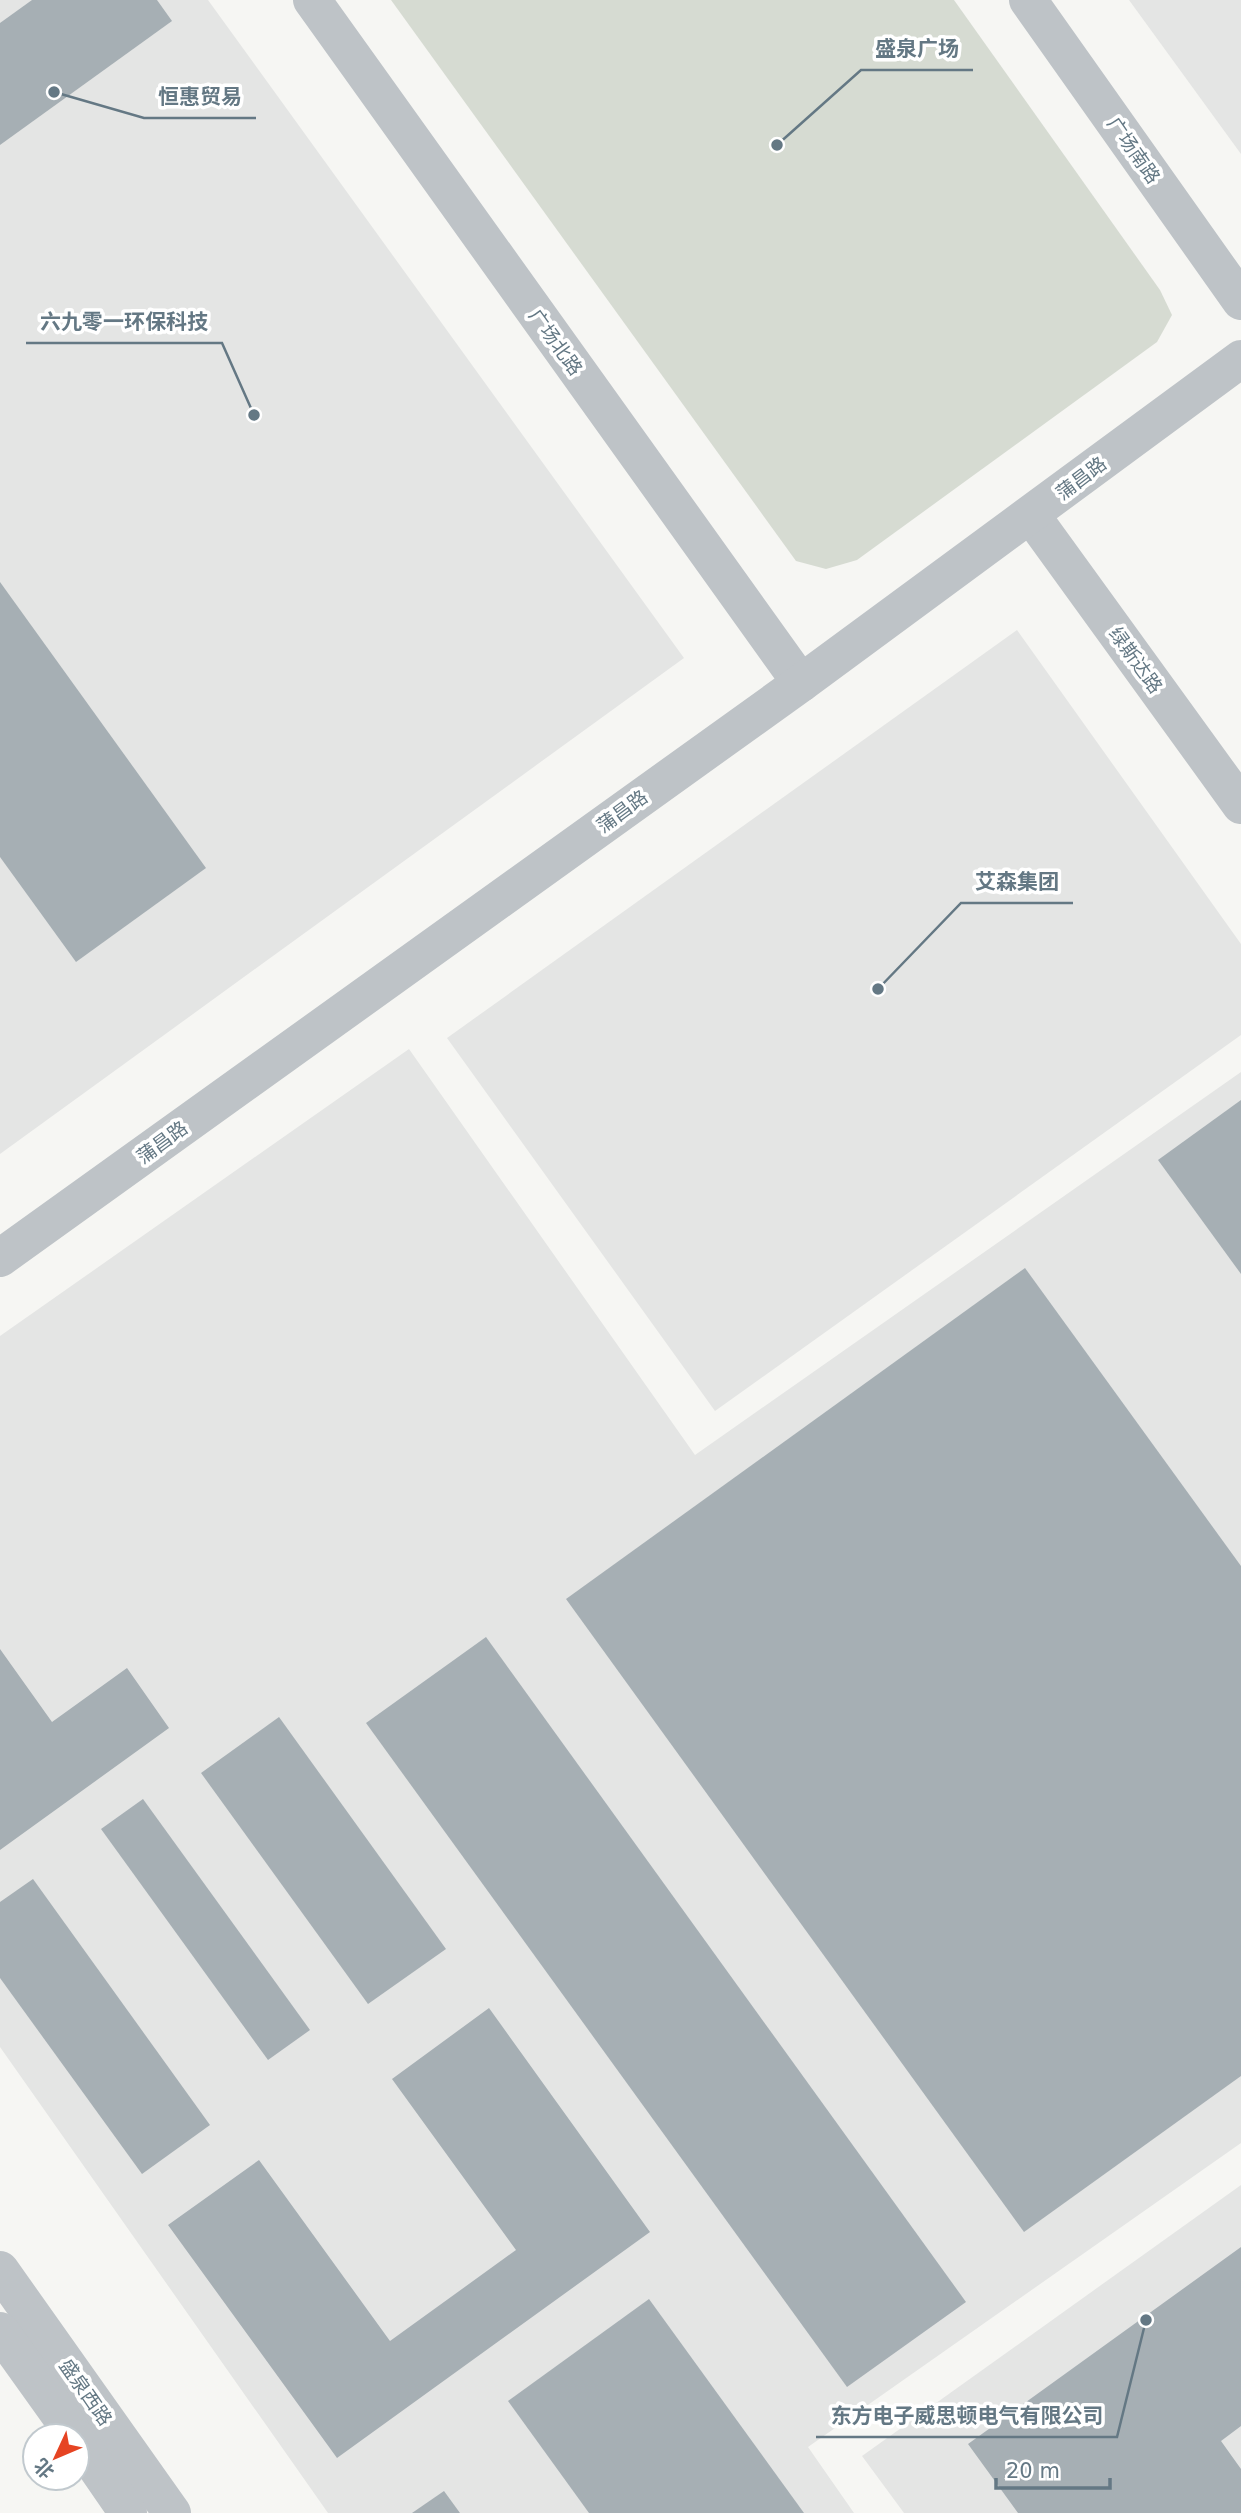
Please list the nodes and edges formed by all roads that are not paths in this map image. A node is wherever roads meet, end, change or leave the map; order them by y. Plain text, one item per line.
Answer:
1 (312, 0) edge
2 (1028, 0) edge
3 (1241, 301) edge
4 (1241, 359) edge
5 (1031, 514) junction
6 (801, 683) junction
7 (1241, 805) edge
8 (0, 1258) edge
9 (0, 2270) edge
10 (0, 2331) edge
11 (65, 2422) edge
12 (91, 2460) edge
13 (128, 2513) edge
14 (172, 2513) edge

1 - 6 street, 广场北路
2 - 3 street, 广场南路
4 - 5 street, 蒲昌路
5 - 6 street, 蒲昌路
5 - 7 street, 绿斯达路
6 - 8 street, 蒲昌路
9 - 14 street, 盛泉西路
10 - 11 street, 盛泉西路
12 - 13 street, 盛泉西路

